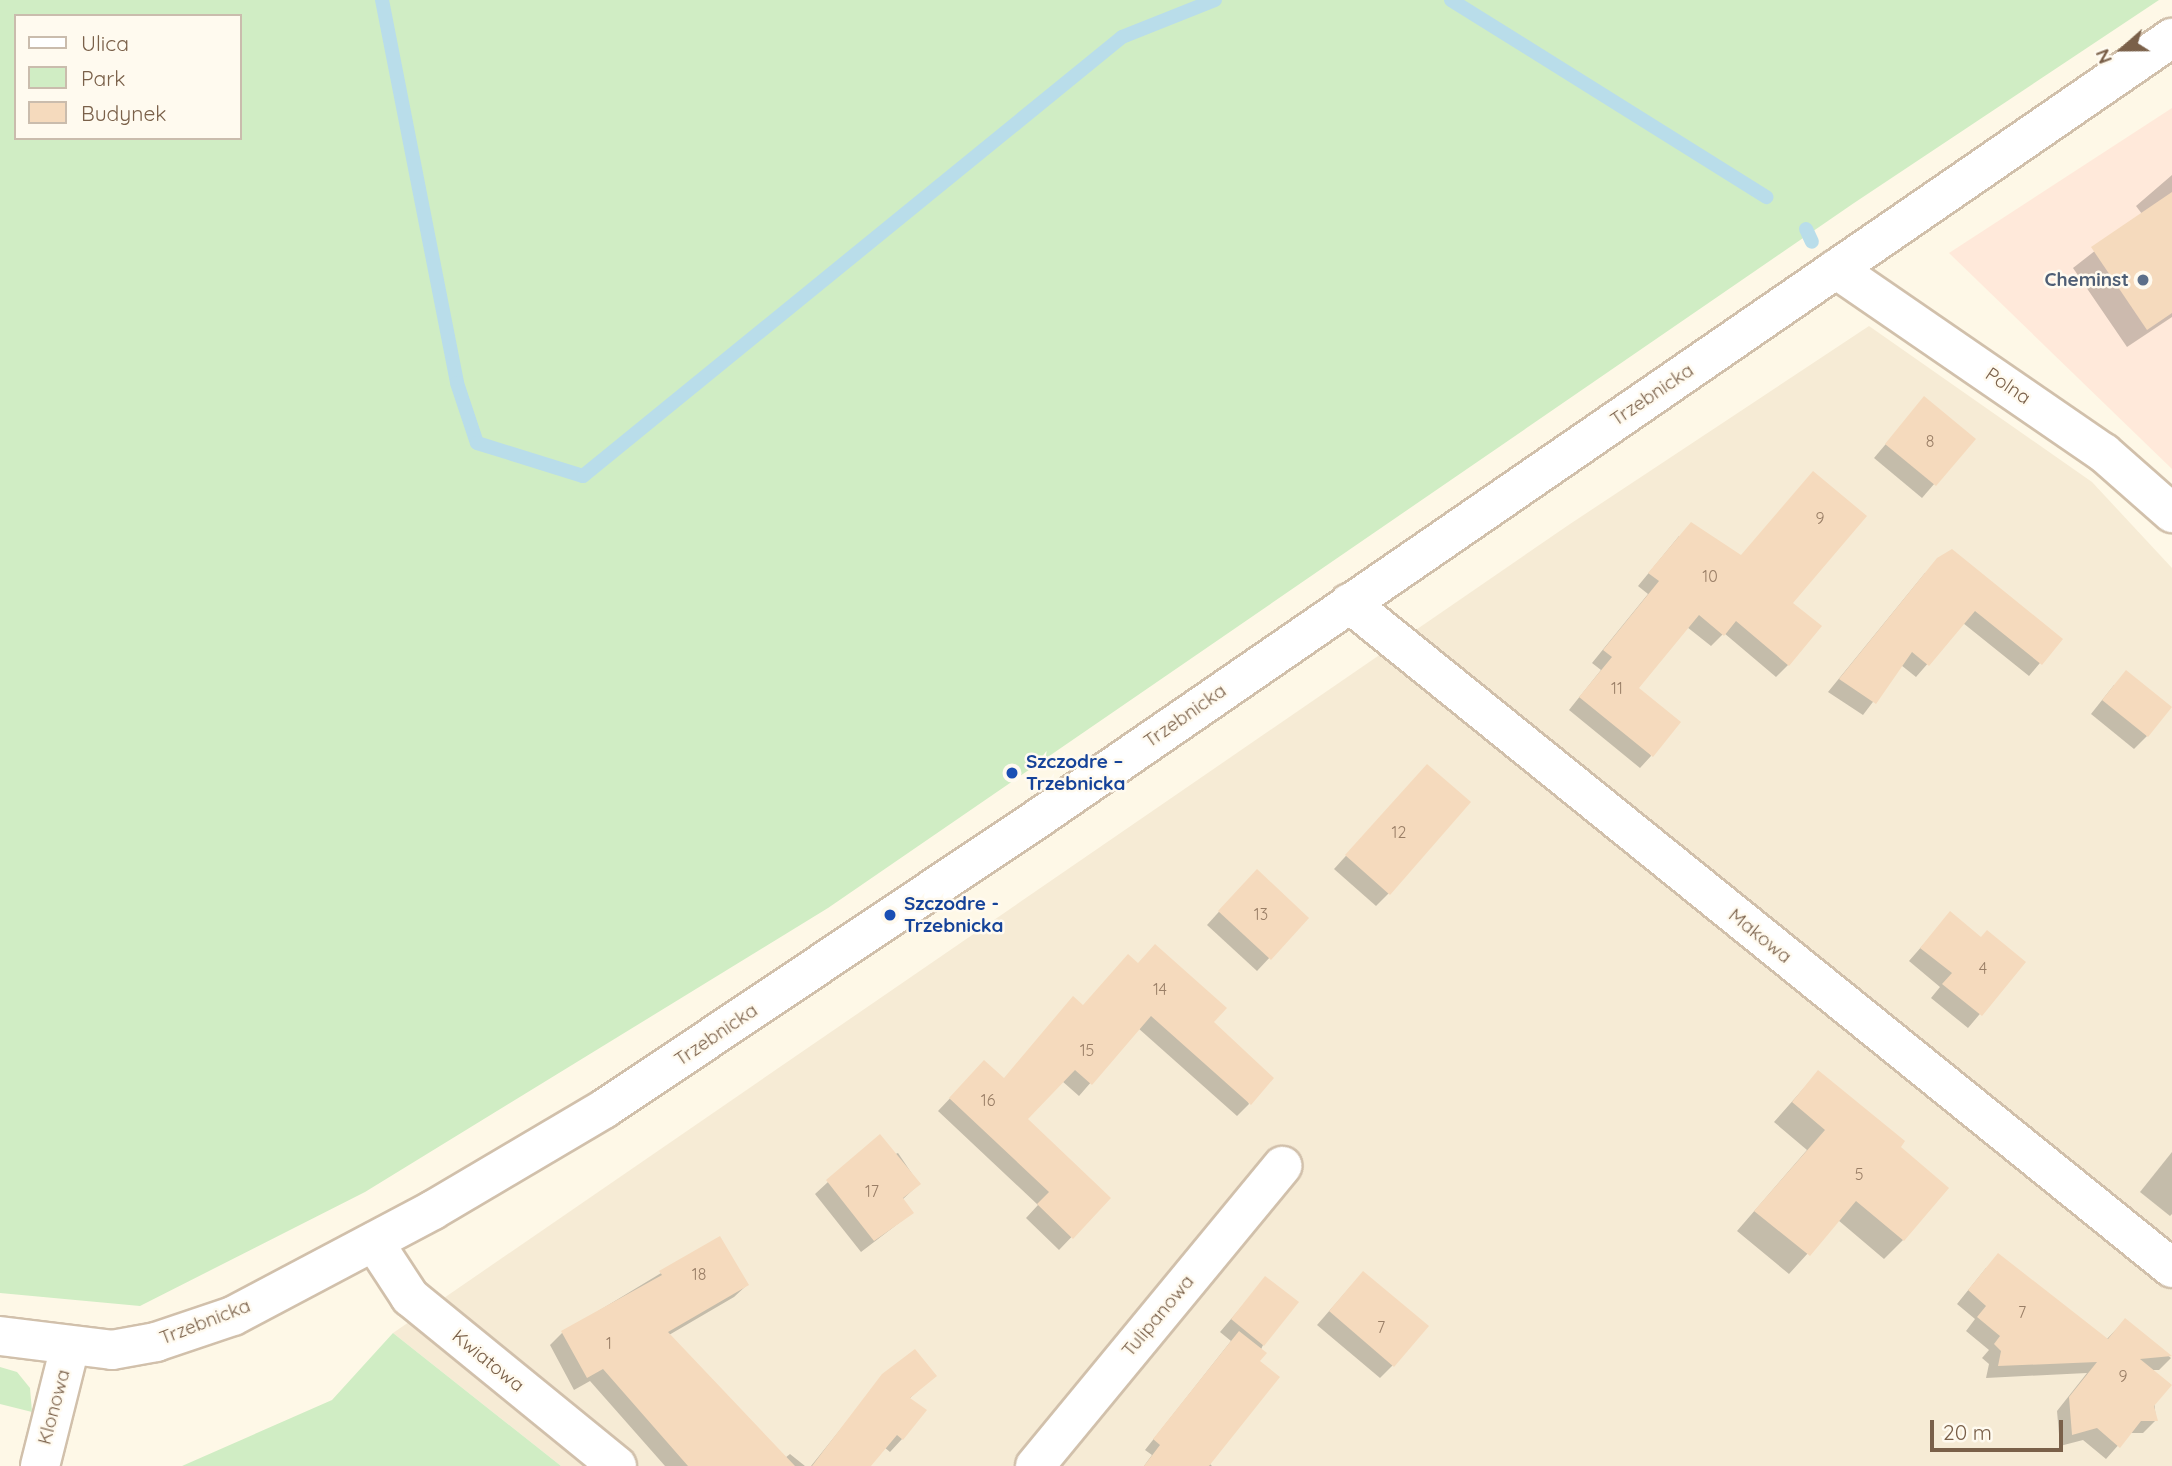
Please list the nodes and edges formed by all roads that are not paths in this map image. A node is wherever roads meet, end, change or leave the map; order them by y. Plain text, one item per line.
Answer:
1 (2172, 38) edge
2 (1836, 269) junction
3 (2172, 513) edge
4 (1349, 603) junction
5 (1282, 1166) dead end
6 (374, 1242) junction
7 (2172, 1268) edge
8 (0, 1336) edge
9 (70, 1347) junction
10 (40, 1466) edge
11 (617, 1466) edge
12 (1035, 1466) edge

1 - 2 street, Trzebnicka
2 - 3 street, Polna
2 - 4 street, Trzebnicka
4 - 6 street, Trzebnicka
4 - 7 street, Makowa
5 - 12 street, Tulipanowa
6 - 9 street, Trzebnicka
6 - 11 street, Kwiatowa
8 - 9 street, Trzebnicka
9 - 10 street, Klonowa

